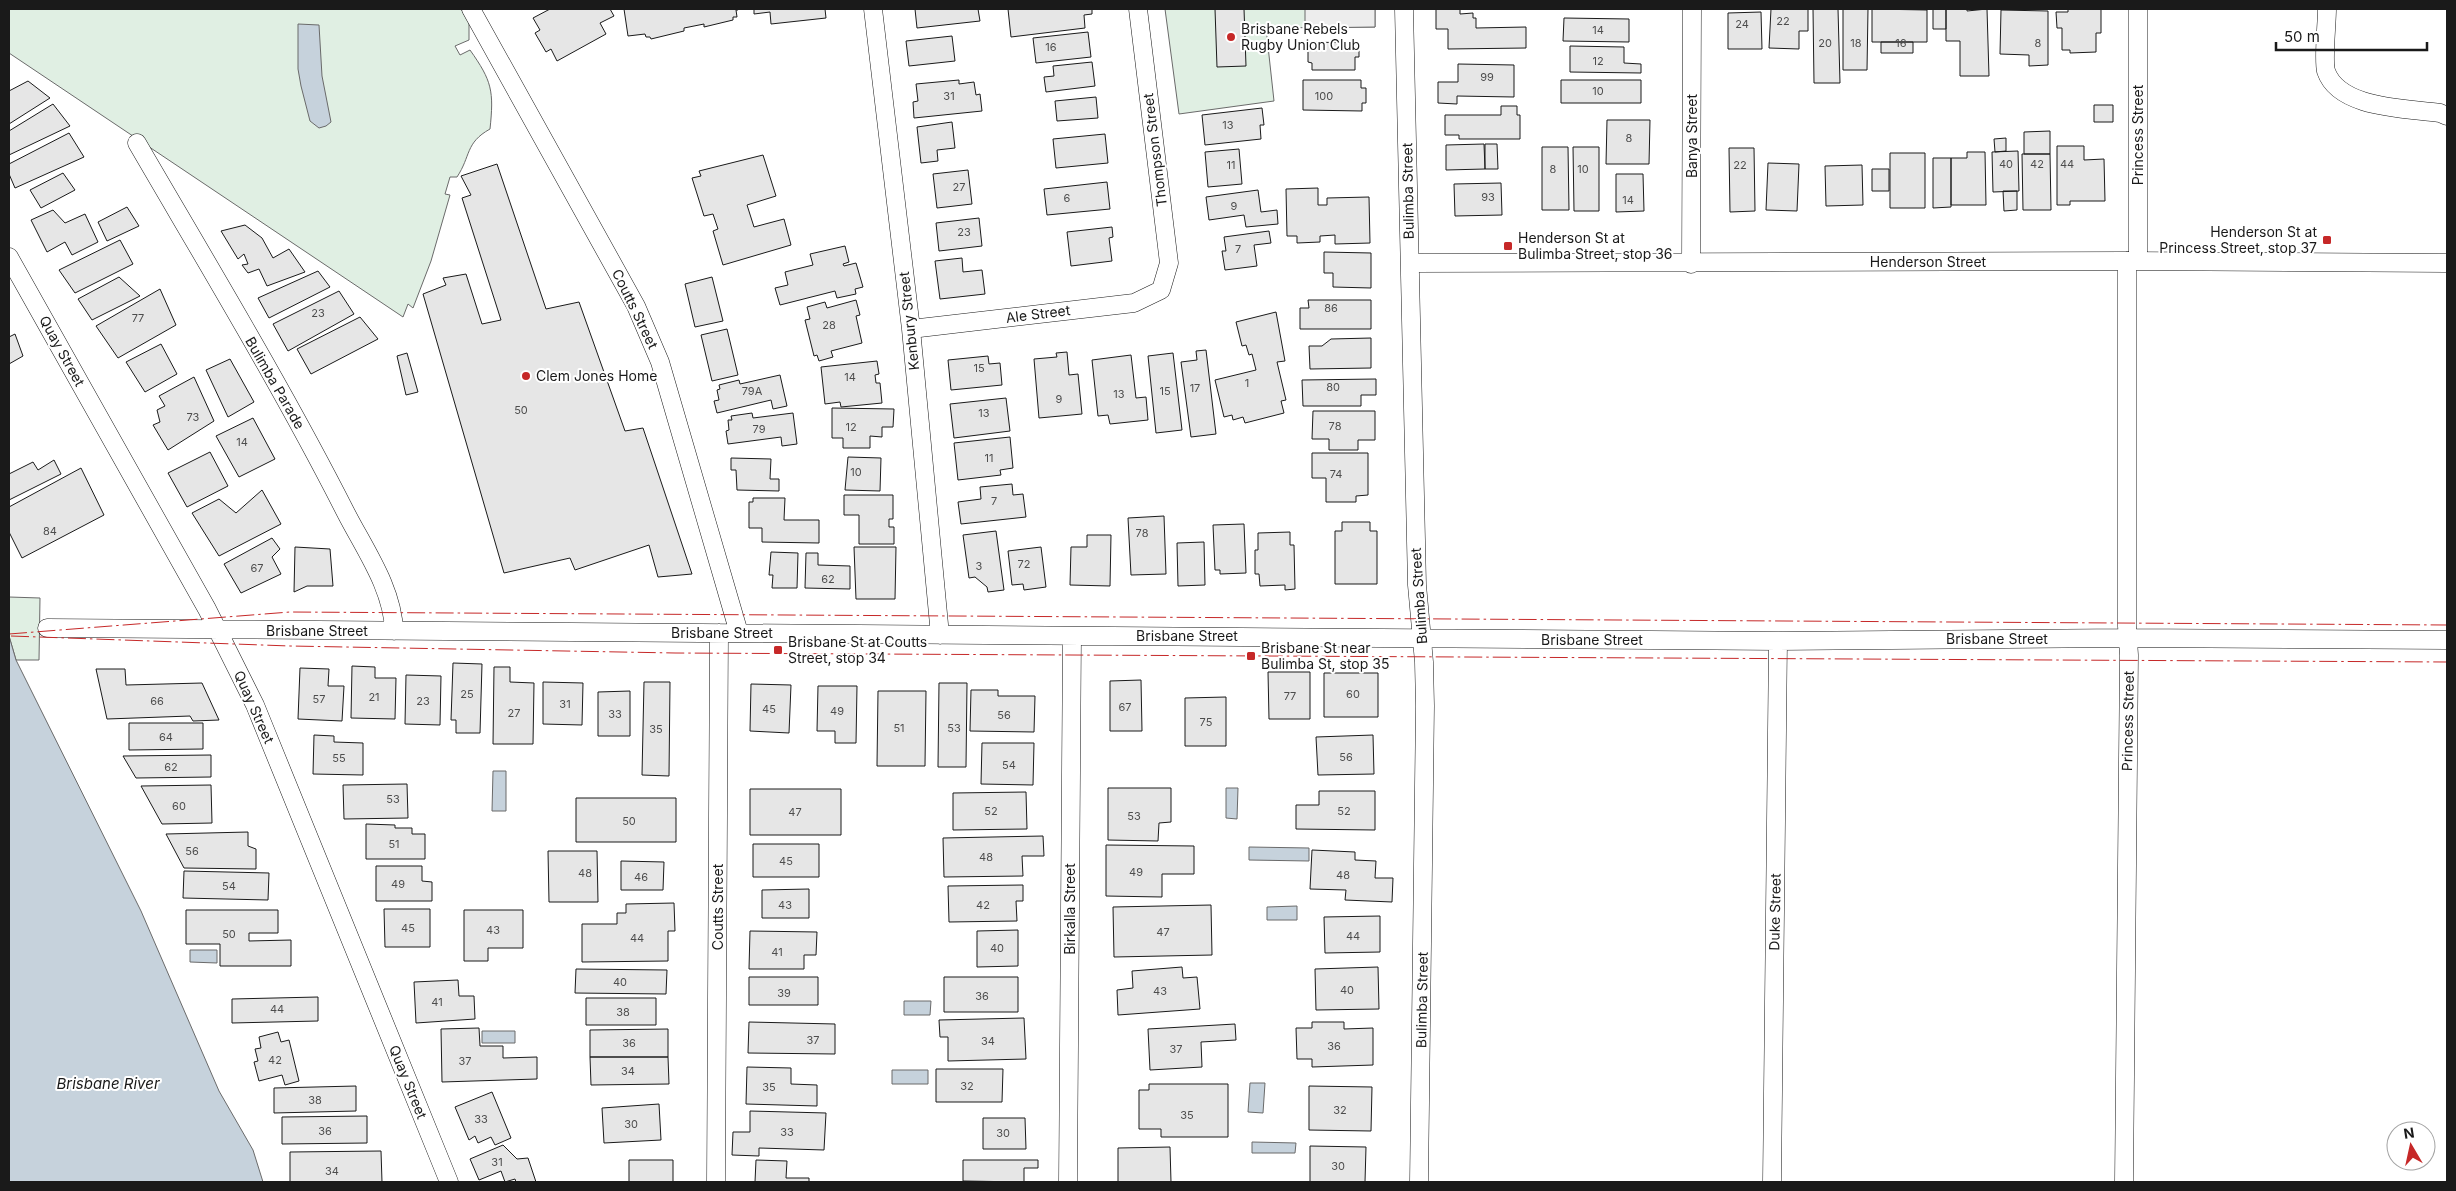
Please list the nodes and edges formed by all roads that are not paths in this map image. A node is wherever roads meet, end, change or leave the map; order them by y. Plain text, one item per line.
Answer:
1 (472, 9) edge
2 (873, 9) edge
3 (1138, 9) edge
4 (1404, 9) edge
5 (1692, 9) edge
6 (2138, 9) edge
7 (2327, 9) edge
8 (2447, 116) edge
9 (137, 143) dead end
10 (9, 257) edge
11 (2133, 261) junction
12 (1410, 263) junction
13 (2447, 263) edge
14 (1691, 264) junction
15 (1161, 290) joint
16 (911, 330) junction
17 (47, 628) dead end
18 (218, 630) junction
19 (394, 631) junction
20 (719, 633) junction
21 (739, 633) junction
22 (940, 635) junction
23 (1072, 636) junction
24 (1421, 637) junction
25 (2129, 638) junction
26 (2447, 640) edge
27 (1778, 641) junction
28 (450, 1182) edge
29 (716, 1182) edge
30 (1068, 1182) edge
31 (1419, 1182) edge
32 (1772, 1182) edge
33 (2124, 1182) edge

1 - 21 street, Coutts Street
2 - 16 street, Kenbury Street
3 - 15 street, Thompson Street
4 - 12 street, Bulimba Street
5 - 14 street, Banya Street
6 - 11 street, Princess Street
7 - 8 street
9 - 19 street, Bulimba Parade
10 - 18 street, Quay Street
11 - 13 street, Henderson Street
11 - 14 street, Henderson Street
11 - 25 street, Princess Street
12 - 14 street, Henderson Street
12 - 24 street, Bulimba Street
15 - 16 street, Ale Street
16 - 22 street, Kenbury Street
17 - 18 street, Brisbane Street
18 - 19 street, Brisbane Street
18 - 28 street, Quay Street
19 - 20 street, Brisbane Street
20 - 21 street, Brisbane Street
20 - 29 street, Coutts Street
21 - 22 street, Brisbane Street
22 - 23 street, Brisbane Street
23 - 24 street, Brisbane Street
23 - 30 street, Birkalla Street
24 - 27 street, Brisbane Street
24 - 31 street, Bulimba Street
25 - 26 street, Brisbane Street
25 - 27 street, Brisbane Street
25 - 33 street, Princess Street
27 - 32 street, Duke Street

